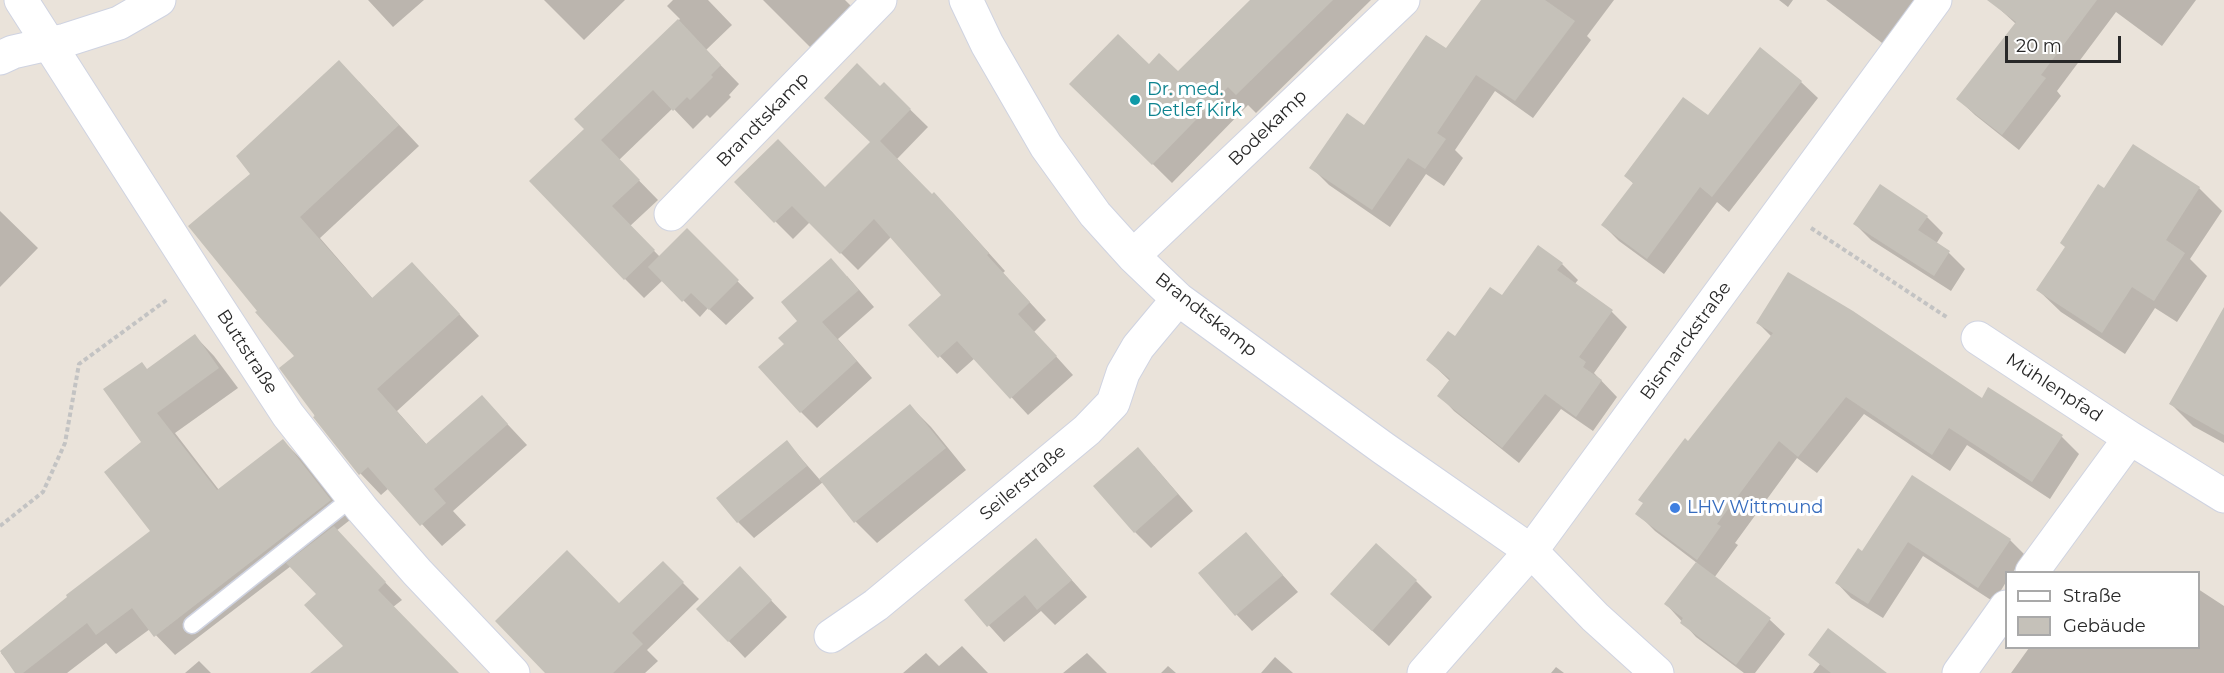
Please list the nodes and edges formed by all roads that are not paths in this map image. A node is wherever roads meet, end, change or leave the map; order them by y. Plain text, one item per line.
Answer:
1 (21, 0) edge
2 (159, 0) edge
3 (880, 0) edge
4 (966, 0) edge
5 (1403, 0) edge
6 (1935, 0) edge
7 (47, 43) junction
8 (0, 58) edge
9 (672, 214) dead end
10 (1133, 256) junction
11 (1178, 299) junction
12 (1978, 338) road end
13 (2130, 438) junction
14 (2224, 496) edge
15 (353, 497) junction
16 (1531, 551) junction
17 (2033, 571) edge
18 (2005, 610) edge
19 (192, 626) dead end
20 (831, 636) dead end
21 (513, 673) edge
22 (1424, 673) edge
23 (1658, 673) edge
24 (1959, 673) edge

1 - 7 street, Buttstraße
2 - 7 street
3 - 9 street, Brandtskamp
4 - 10 street, Brandtskamp
5 - 10 street, Bodekamp
6 - 16 street, Bismarckstraße
7 - 8 street
7 - 15 street, Buttstraße
10 - 11 street, Brandtskamp
11 - 16 street, Brandtskamp
11 - 20 street, Seilerstraße
12 - 13 street, Mühlenpfad
13 - 14 street, Mühlenpfad
13 - 17 street
15 - 19 lane
15 - 21 street, Buttstraße
16 - 22 street, Bismarckstraße
16 - 23 street, Brandtskamp
18 - 24 street

